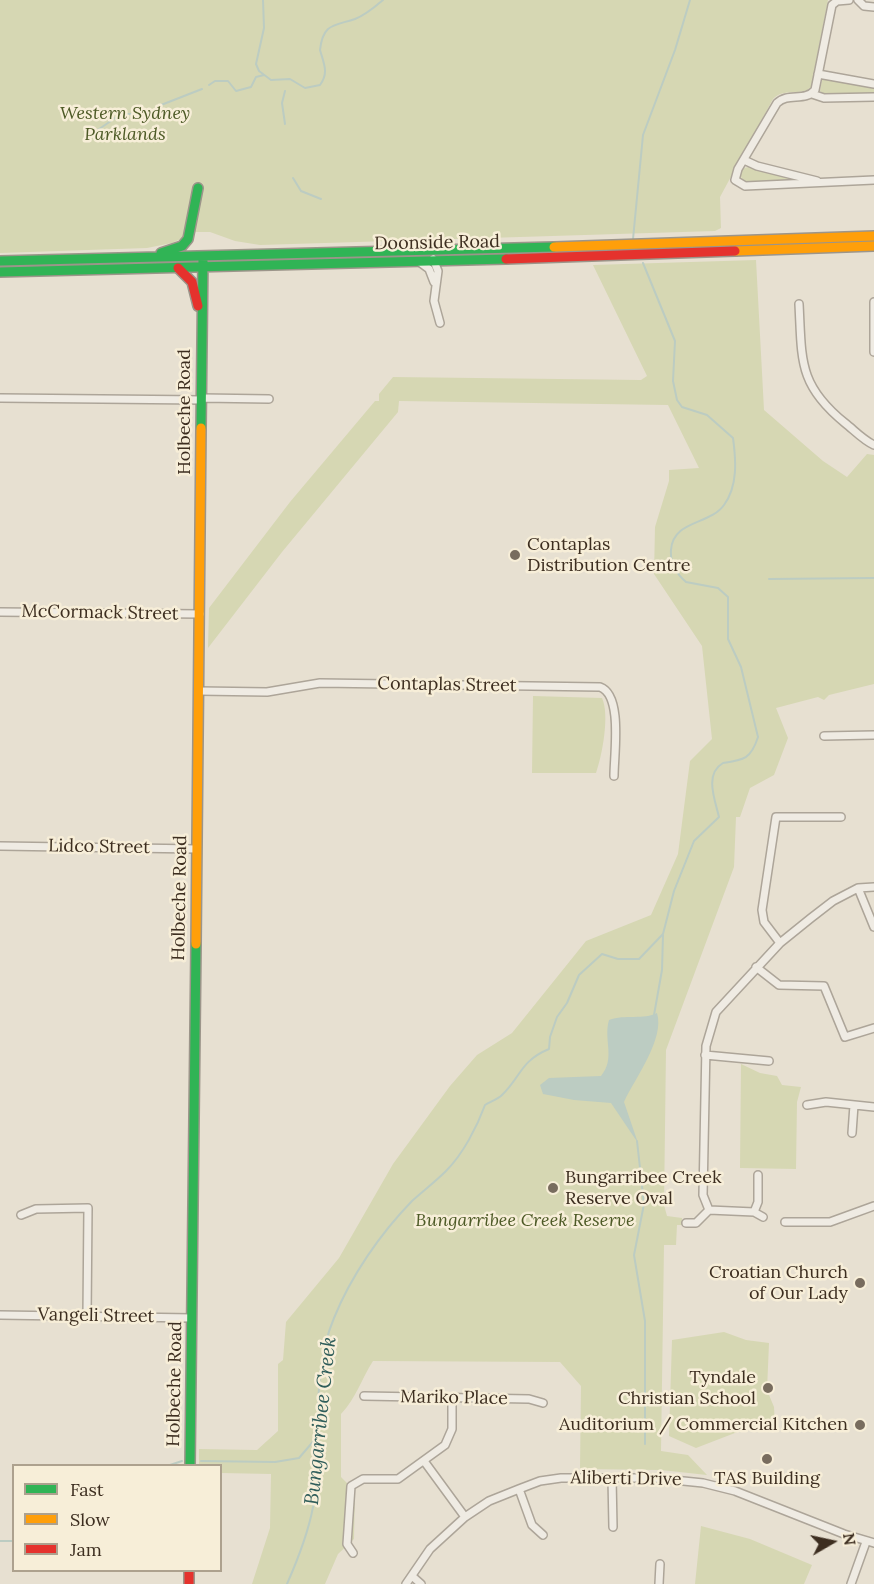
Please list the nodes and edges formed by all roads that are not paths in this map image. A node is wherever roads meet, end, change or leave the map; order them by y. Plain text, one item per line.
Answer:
1 (849, 0) edge
2 (858, 0) edge
3 (874, 7) edge
4 (818, 74) junction
5 (874, 84) edge
6 (812, 94) junction
7 (874, 97) edge
8 (744, 160) junction
9 (874, 180) edge
10 (820, 182) junction
11 (198, 188) dead end
12 (874, 236) edge
13 (874, 246) edge
14 (420, 250) junction
15 (202, 255) junction
16 (150, 256) junction
17 (415, 260) junction
18 (433, 260) junction
19 (459, 260) junction
20 (0, 261) edge
21 (177, 267) junction
22 (203, 267) junction
23 (438, 271) junction
24 (0, 272) edge
25 (434, 282) junction
26 (874, 302) edge
27 (799, 304) dead end
28 (440, 323) dead end
29 (202, 332) junction
30 (874, 352) edge
31 (0, 398) edge
32 (202, 399) junction
33 (269, 399) dead end
34 (874, 445) edge
35 (0, 612) edge
36 (200, 614) junction
37 (199, 691) junction
38 (874, 735) edge
39 (824, 736) dead end
40 (614, 776) dead end
41 (840, 817) dead end
42 (0, 846) edge
43 (197, 849) junction
44 (874, 887) edge
45 (858, 888) junction
46 (874, 927) edge
47 (780, 943) junction
48 (756, 967) junction
49 (874, 1028) edge
50 (705, 1055) junction
51 (769, 1061) dead end
52 (807, 1105) dead end
53 (854, 1105) junction
54 (874, 1107) edge
55 (852, 1134) dead end
56 (758, 1175) dead end
57 (874, 1207) edge
58 (709, 1210) junction
59 (754, 1212) junction
60 (21, 1215) dead end
61 (763, 1217) dead end
62 (785, 1222) dead end
63 (686, 1223) dead end
64 (0, 1315) edge
65 (87, 1316) junction
66 (192, 1318) junction
67 (364, 1396) dead end
68 (452, 1400) junction
69 (543, 1403) dead end
70 (424, 1461) junction
71 (190, 1464) edge
72 (612, 1478) junction
73 (519, 1488) junction
74 (465, 1517) junction
75 (613, 1527) dead end
76 (543, 1535) dead end
77 (870, 1543) edge
78 (353, 1553) dead end
79 (660, 1564) dead end
80 (412, 1576) junction
81 (406, 1584) edge
82 (421, 1584) edge
83 (659, 1584) edge
84 (851, 1584) edge

1 - 4 street
2 - 3 street
4 - 5 street
4 - 6 street
6 - 7 street
6 - 8 street
8 - 10 street
8 - 10 street
9 - 10 street
11 - 16 main road
12 - 14 main road, Doonside Road
13 - 19 main road, Doonside Road
14 - 15 main road, Doonside Road
14 - 18 street
15 - 16 main road, Doonside Road
15 - 22 main road, Holbeche Road
16 - 20 main road, Doonside Road
17 - 18 main road, Doonside Road
17 - 22 main road, Doonside Road
17 - 25 street
18 - 19 main road, Doonside Road
18 - 23 street
19 - 23 street
21 - 22 main road, Doonside Road
21 - 24 main road, Doonside Road
21 - 29 main road, Holbeche Road
22 - 29 main road, Holbeche Road
23 - 25 street
25 - 28 street
26 - 30 street
27 - 34 street
29 - 32 main road, Holbeche Road
31 - 32 street
32 - 33 street
32 - 36 main road, Holbeche Road
35 - 36 street, McCormack Street
36 - 37 main road, Holbeche Road
37 - 40 street, Contaplas Street
37 - 43 main road, Holbeche Road
38 - 39 street
41 - 47 street
42 - 43 street, Lidco Street
43 - 66 main road, Holbeche Road
44 - 45 street
45 - 46 street
45 - 47 street
47 - 48 street
48 - 49 street
48 - 50 street
50 - 51 street
50 - 58 street
52 - 53 street
53 - 54 street
53 - 55 street
56 - 59 street
57 - 62 street
58 - 59 street
58 - 63 street
59 - 61 street
60 - 65 street
64 - 65 street, Vangeli Street
65 - 66 street, Vangeli Street
66 - 71 main road, Holbeche Road
67 - 68 street, Mariko Place
68 - 69 street, Mariko Place
68 - 70 street
70 - 74 street
70 - 78 street
72 - 73 street, Aliberti Drive
72 - 75 street
72 - 77 street, Aliberti Drive
73 - 74 street, Aliberti Drive
73 - 76 street
74 - 80 street, Aliberti Drive
77 - 84 street
79 - 83 street
80 - 81 street, Aliberti Drive
80 - 82 street

